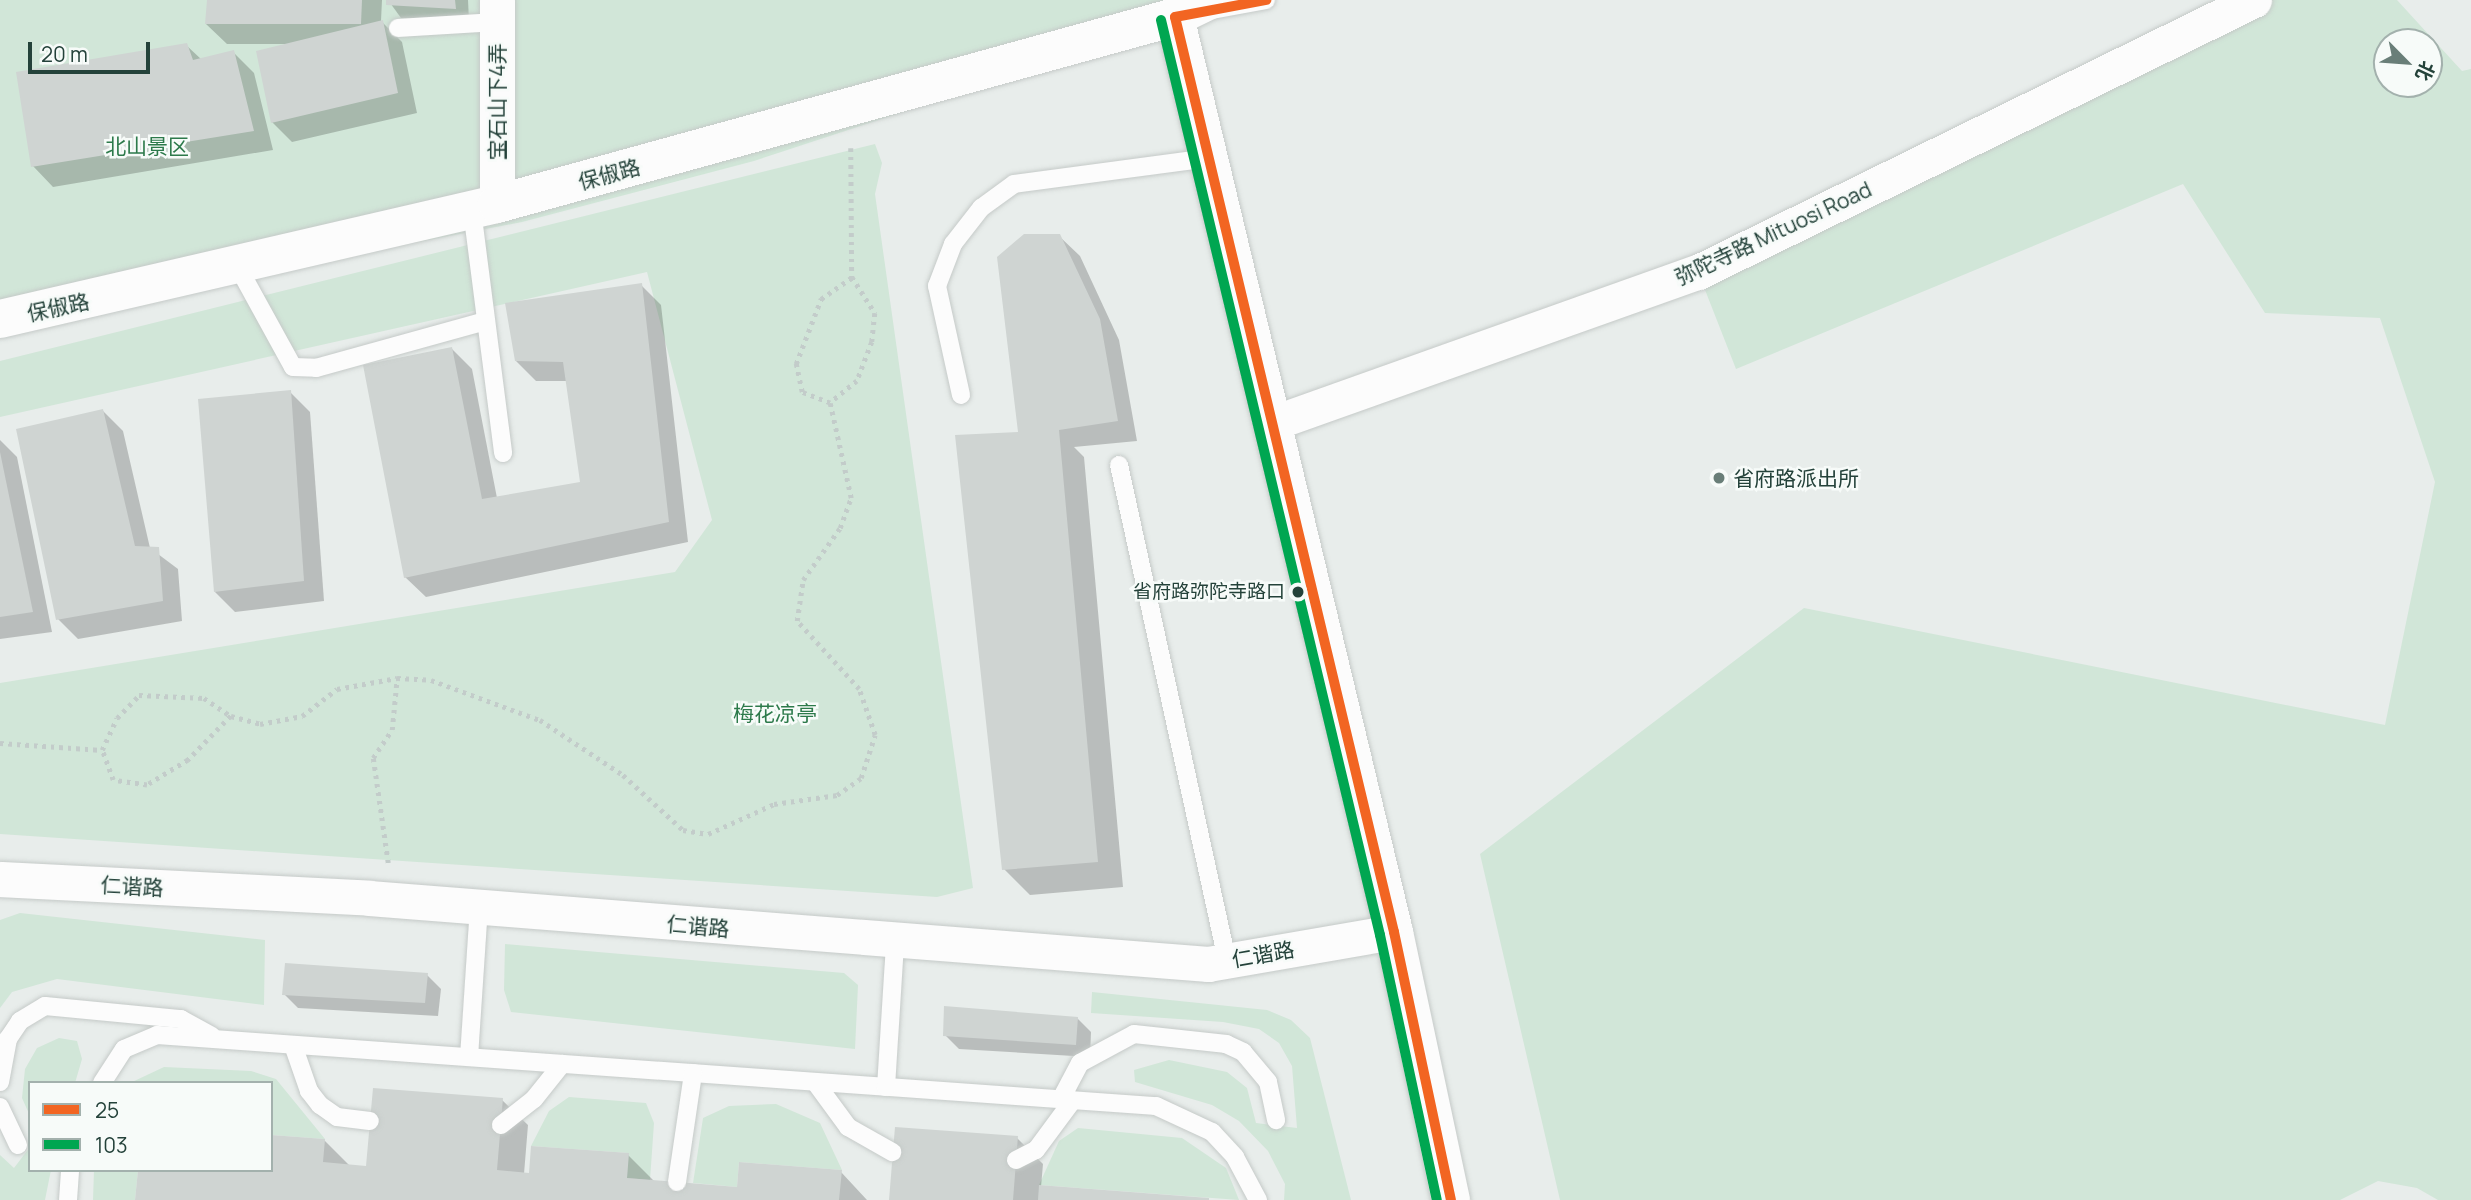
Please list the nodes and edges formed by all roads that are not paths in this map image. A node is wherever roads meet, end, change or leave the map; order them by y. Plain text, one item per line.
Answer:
1 (1210, 0) edge
2 (1266, 0) edge
3 (2254, 0) edge
4 (497, 11) edge
5 (1175, 17) junction
6 (398, 28) dead end
7 (1209, 158) junction
8 (485, 207) junction
9 (238, 267) junction
10 (0, 319) edge
11 (486, 321) junction
12 (961, 396) dead end
13 (1273, 423) junction
14 (503, 453) dead end
15 (1119, 465) dead end
16 (0, 879) edge
17 (479, 908) junction
18 (1394, 932) junction
19 (895, 942) junction
20 (1227, 960) junction
21 (218, 1040) junction
22 (293, 1045) junction
23 (468, 1057) junction
24 (562, 1064) junction
25 (693, 1073) junction
26 (103, 1081) edge
27 (0, 1082) edge
28 (815, 1082) junction
29 (886, 1087) junction
30 (1067, 1100) junction
31 (0, 1107) edge
32 (1276, 1120) dead end
33 (370, 1121) dead end
34 (501, 1125) dead end
35 (18, 1145) dead end
36 (892, 1152) dead end
37 (1016, 1160) dead end
38 (70, 1172) edge
39 (677, 1182) dead end
40 (68, 1200) edge
41 (1258, 1200) edge
42 (1451, 1200) edge

1 - 5 main road, 保俶路
2 - 5 lane
3 - 13 street, 弥陀寺路 Mituosi Road
4 - 6 lane
4 - 8 street, 宝石山下4弄
5 - 7 main road
5 - 8 main road, 保俶路
7 - 12 lane
7 - 13 main road
8 - 9 main road, 保俶路
8 - 11 lane
9 - 10 main road, 保俶路
9 - 11 lane
11 - 14 lane
13 - 18 main road
15 - 20 lane
16 - 17 street, 仁谐路
17 - 19 street, 仁谐路
17 - 23 lane
18 - 20 street, 仁谐路
18 - 42 main road
19 - 20 street, 仁谐路
19 - 29 lane
21 - 22 lane
21 - 26 lane
21 - 27 lane
22 - 23 lane
22 - 33 lane
23 - 24 lane
24 - 25 lane
24 - 34 lane
25 - 28 lane
25 - 39 lane
28 - 29 lane
28 - 36 lane
29 - 30 lane
30 - 32 lane
30 - 37 lane
30 - 41 lane
31 - 35 lane
38 - 40 lane

